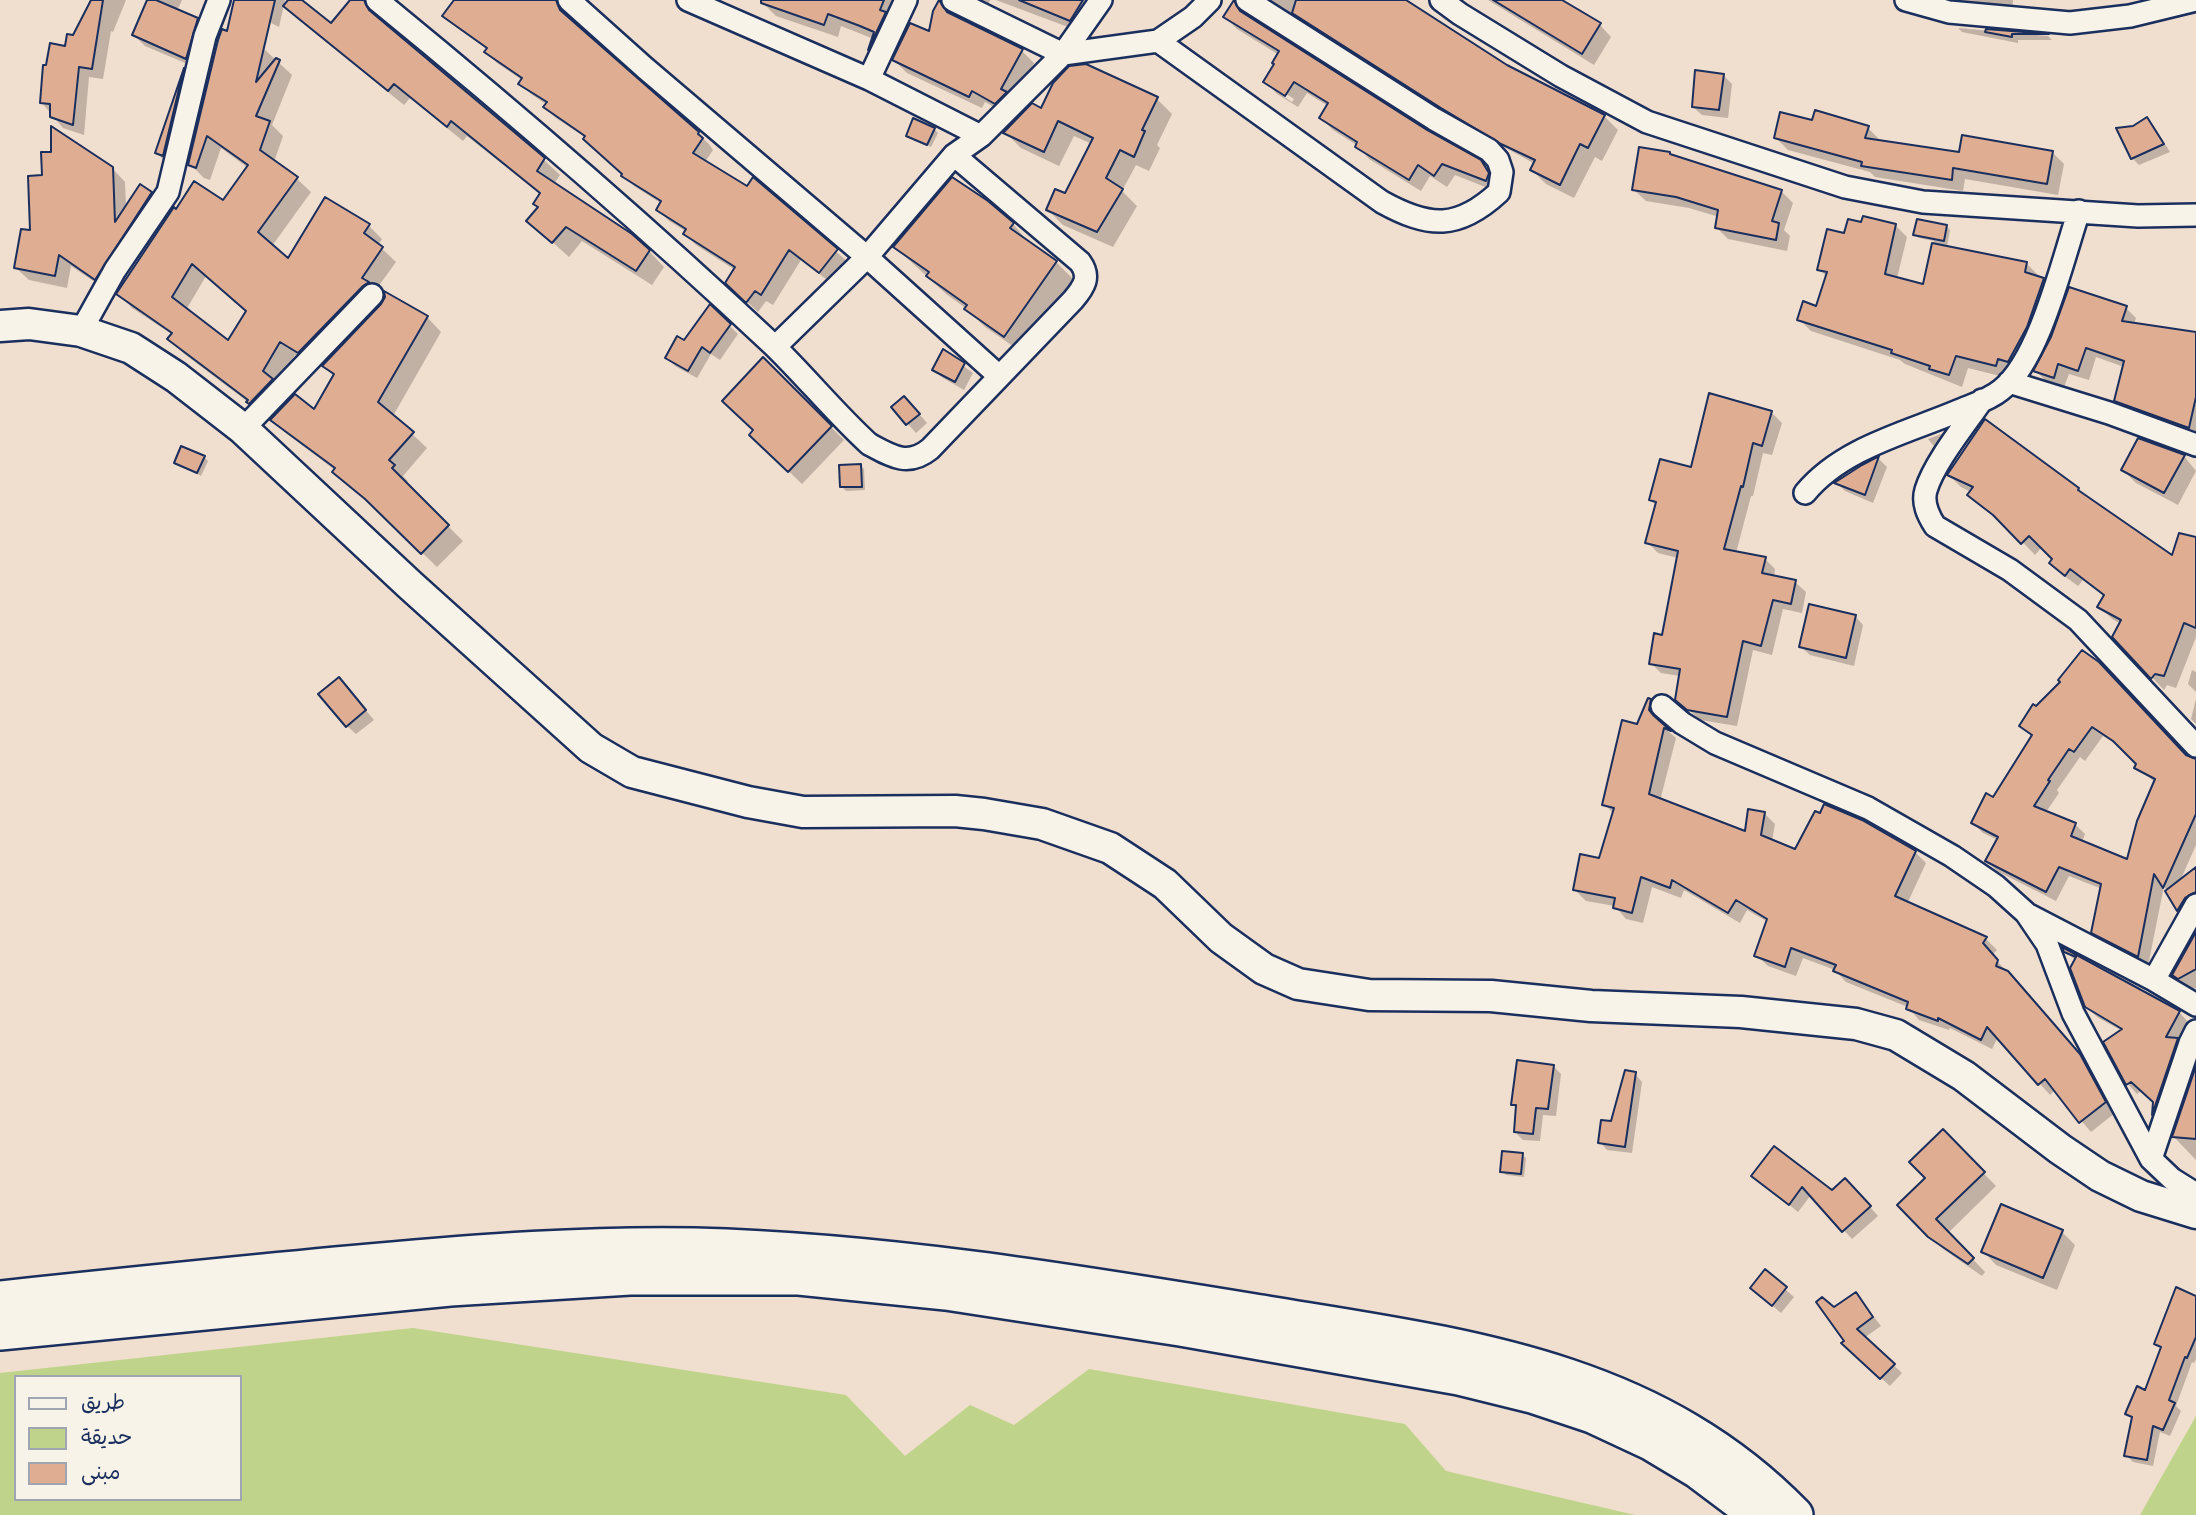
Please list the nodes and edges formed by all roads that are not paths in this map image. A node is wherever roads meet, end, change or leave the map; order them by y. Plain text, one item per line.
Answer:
1 (219, 0) edge
2 (377, 0) edge
3 (569, 0) edge
4 (688, 0) edge
5 (906, 0) edge
6 (953, 0) edge
7 (1101, 0) edge
8 (1210, 0) edge
9 (1247, 0) edge
10 (1441, 0) edge
11 (1906, 0) edge
12 (2196, 0) edge
13 (726, 7) edge
14 (1158, 41) junction
15 (1063, 54) junction
16 (869, 79) junction
17 (981, 136) junction
18 (954, 155) junction
19 (2079, 211) junction
20 (2196, 215) edge
21 (867, 257) junction
22 (372, 295) dead end
23 (0, 326) edge
24 (81, 331) junction
25 (775, 347) junction
26 (999, 376) junction
27 (2009, 382) junction
28 (1982, 400) junction
29 (243, 429) junction
30 (2196, 445) edge
31 (1805, 493) dead end
32 (1662, 706) dead end
33 (2196, 746) edge
34 (2196, 905) edge
35 (2026, 914) junction
36 (2154, 980) junction
37 (2196, 1005) edge
38 (2196, 1031) edge
39 (2151, 1159) junction
40 (2196, 1194) edge
41 (2196, 1213) edge
42 (0, 1299) edge
43 (0, 1332) edge
44 (1756, 1515) edge
45 (1795, 1515) edge

1 - 24 street
2 - 25 street
3 - 21 street
4 - 13 street
5 - 16 street
6 - 15 street
7 - 15 street
8 - 14 street
9 - 14 street
10 - 19 street
11 - 12 street
13 - 16 street
14 - 15 street
15 - 17 street
16 - 17 street
17 - 18 street
18 - 21 street
18 - 26 street
19 - 20 street
19 - 27 street
21 - 25 street
21 - 26 street
22 - 29 street
23 - 24 main road
24 - 29 main road
25 - 26 street
27 - 28 street
27 - 30 street
28 - 31 street
28 - 33 street
29 - 41 main road
32 - 35 street
34 - 36 street
35 - 36 street
35 - 39 street
36 - 37 street
38 - 39 street
39 - 40 street
42 - 45 highway
43 - 44 highway

